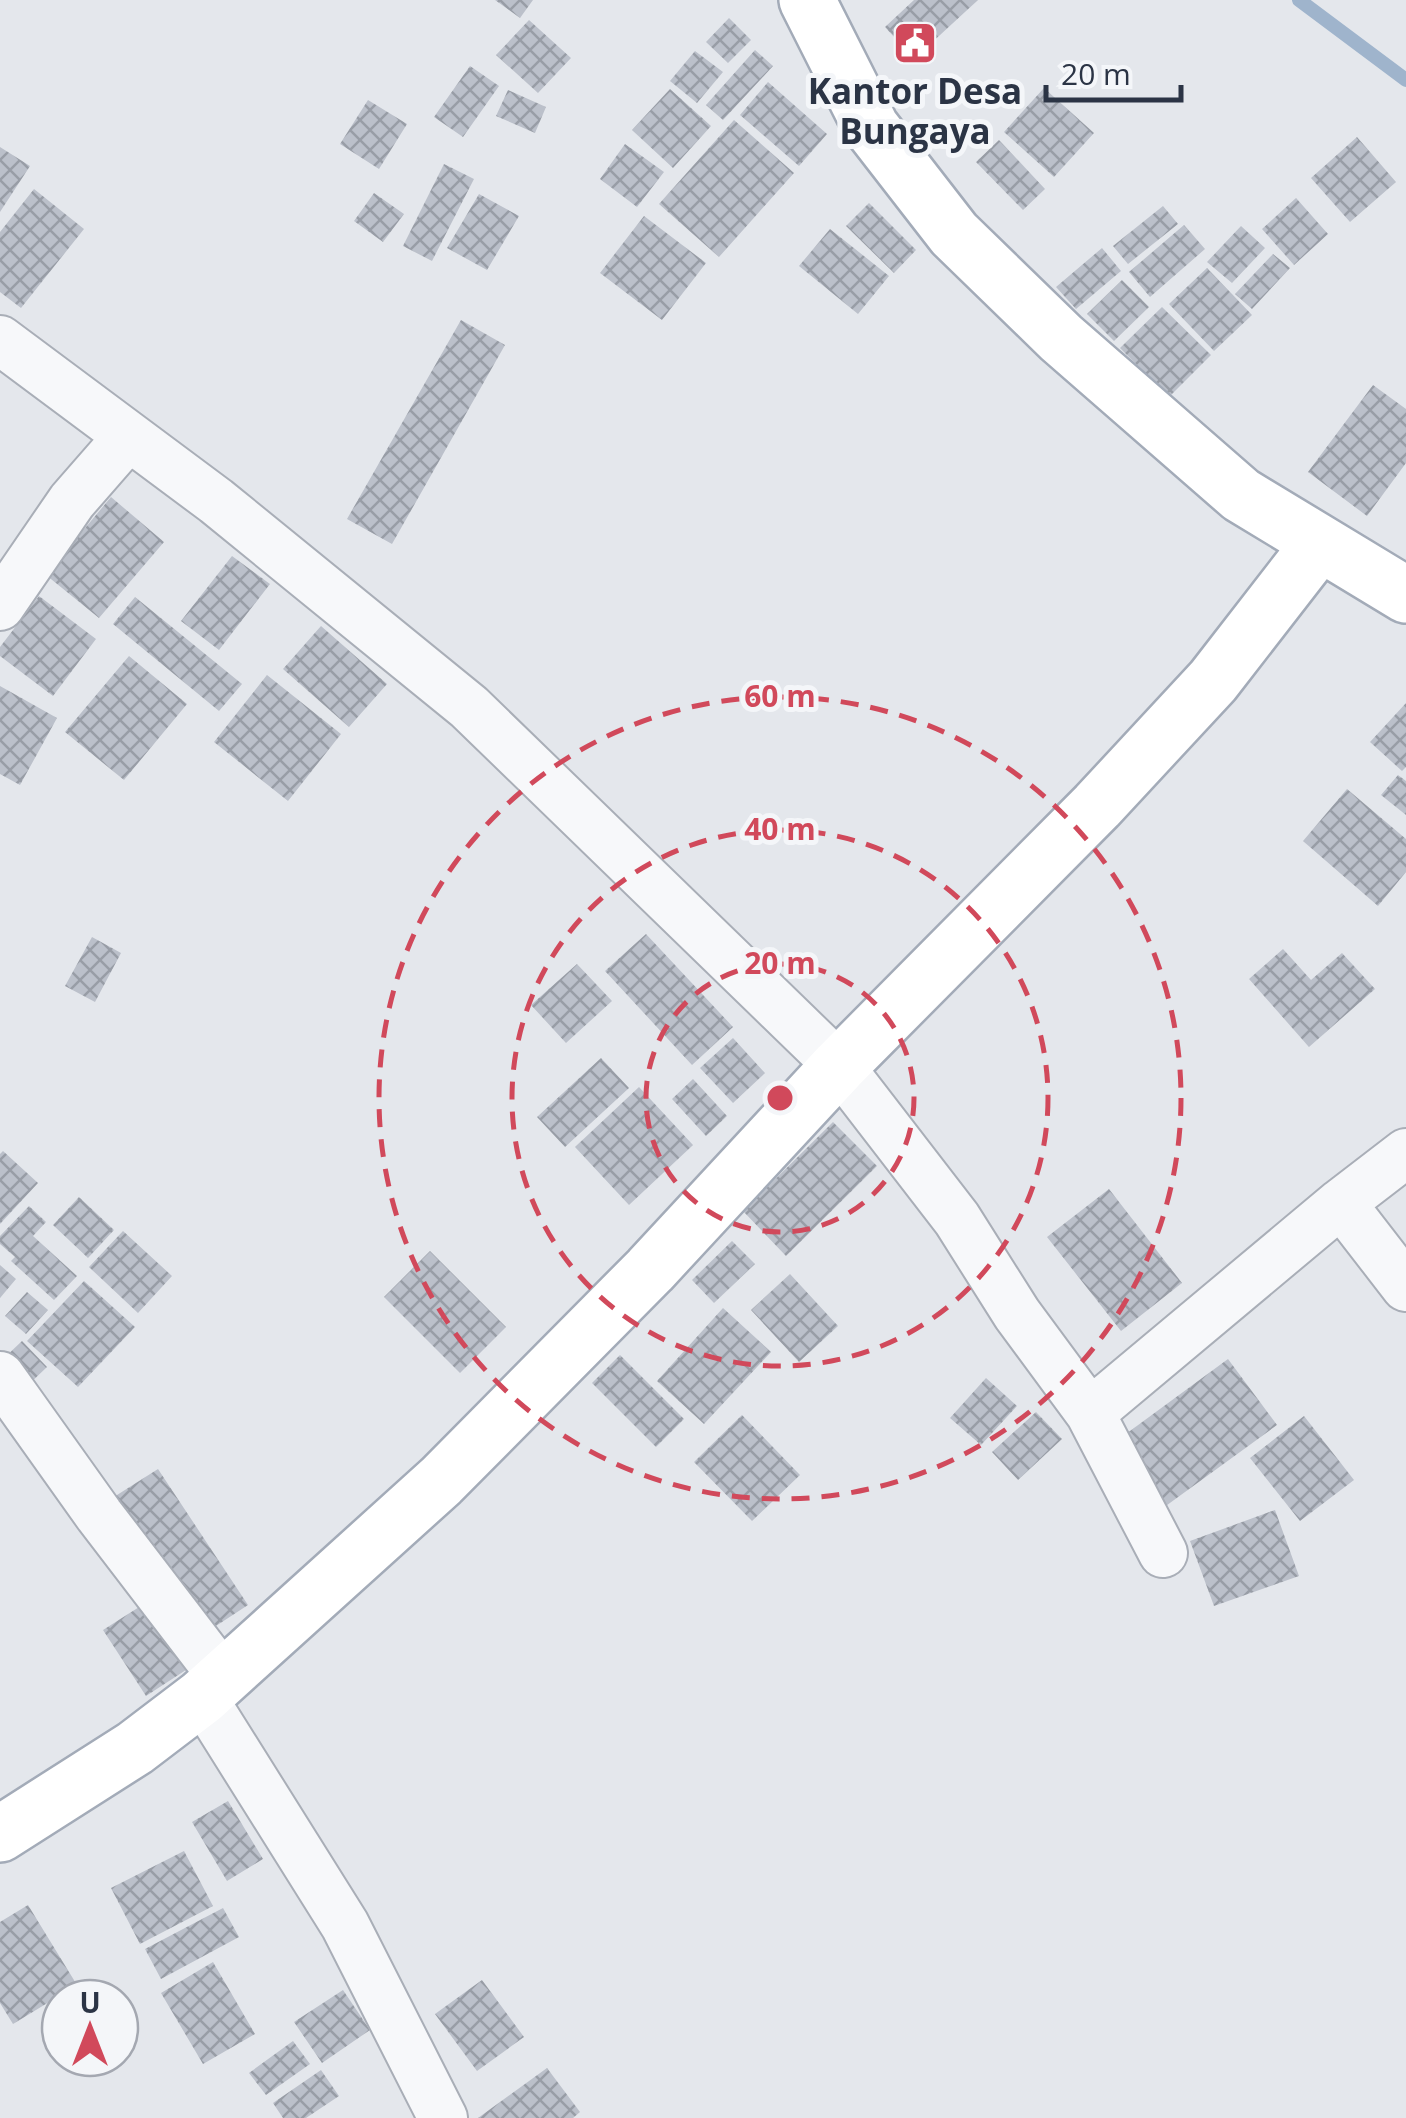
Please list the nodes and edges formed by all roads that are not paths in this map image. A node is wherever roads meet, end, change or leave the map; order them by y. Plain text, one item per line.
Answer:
1 (807, 0) edge
2 (0, 340) edge
3 (127, 438) junction
4 (1320, 543) junction
5 (1406, 595) edge
6 (0, 606) edge
7 (839, 1066) junction
8 (1406, 1153) edge
9 (1341, 1203) junction
10 (1406, 1287) edge
11 (0, 1376) edge
12 (1090, 1413) junction
13 (1163, 1553) dead end
14 (212, 1687) junction
15 (0, 1834) edge
16 (443, 2118) edge

1 - 4 main road
2 - 3 street
3 - 6 street
3 - 7 street
4 - 5 main road
4 - 7 main road
7 - 12 street
7 - 14 main road
8 - 9 street
9 - 10 street
9 - 12 street
11 - 14 street
12 - 13 street
14 - 15 main road
14 - 16 street

